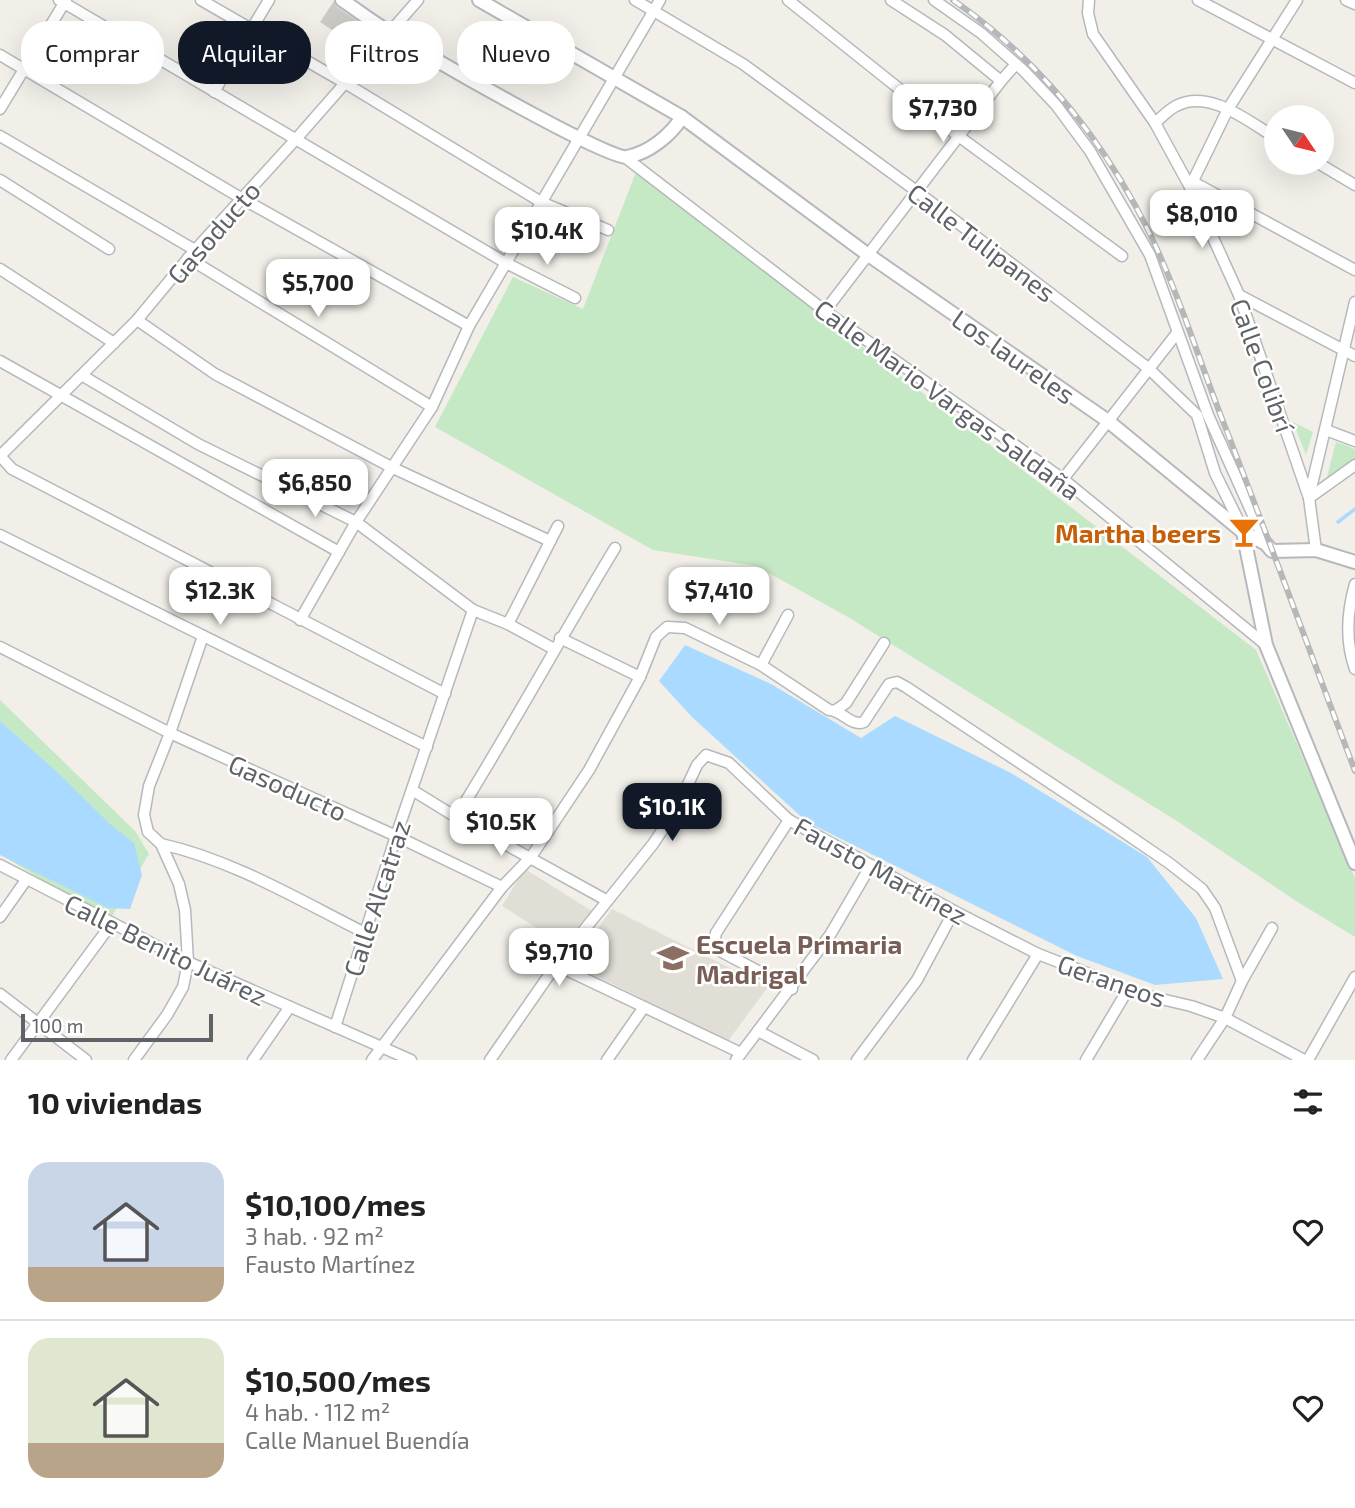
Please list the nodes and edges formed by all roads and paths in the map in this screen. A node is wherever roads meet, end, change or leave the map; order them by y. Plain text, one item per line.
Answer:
1 (201, 0) edge
2 (269, 0) edge
3 (342, 0) edge
4 (418, 0) edge
5 (479, 0) edge
6 (635, 0) edge
7 (660, 0) edge
8 (788, 0) edge
9 (891, 0) edge
10 (934, 0) edge
11 (1090, 0) edge
12 (1198, 0) edge
13 (1297, 0) edge
14 (1346, 0) edge
15 (63, 1) edge
16 (1355, 4) edge
17 (654, 11) junction
18 (52, 21) edge
19 (236, 21) edge
20 (256, 21) edge
21 (372, 21) edge
22 (398, 21) edge
23 (1273, 39) junction
24 (0, 55) edge
25 (443, 63) edge
26 (1016, 64) junction
27 (21, 67) edge
28 (21, 75) edge
29 (615, 76) junction
30 (1001, 80) junction
31 (1355, 83) edge
32 (50, 84) edge
33 (219, 84) edge
34 (344, 84) edge
35 (347, 84) edge
36 (214, 92) junction
37 (0, 109) edge
38 (1228, 109) junction
39 (682, 117) junction
40 (1154, 123) junction
41 (1264, 131) edge
42 (957, 135) junction
43 (0, 136) edge
44 (296, 139) junction
45 (578, 139) junction
46 (626, 158) junction
47 (1334, 173) edge
48 (0, 180) edge
49 (1192, 184) junction
50 (1355, 185) edge
51 (915, 190) junction
52 (241, 198) junction
53 (541, 202) junction
54 (608, 230) dead end
55 (109, 248) dead end
56 (192, 254) junction
57 (867, 254) junction
58 (1122, 256) dead end
59 (506, 263) junction
60 (0, 269) edge
61 (1355, 270) edge
62 (1239, 295) junction
63 (575, 298) dead end
64 (1355, 302) edge
65 (825, 311) junction
66 (137, 320) junction
67 (469, 326) junction
68 (1177, 333) junction
69 (114, 343) junction
70 (1342, 351) junction
71 (1355, 356) edge
72 (0, 361) edge
73 (1148, 368) junction
74 (83, 376) junction
75 (61, 396) junction
76 (432, 407) junction
77 (1108, 421) junction
78 (1326, 430) junction
79 (1355, 440) edge
80 (0, 456) edge
81 (1355, 465) edge
82 (393, 468) junction
83 (1063, 479) junction
84 (1309, 498) junction
85 (356, 522) junction
86 (558, 526) dead end
87 (1243, 532) junction
88 (0, 535) edge
89 (550, 541) junction
90 (1266, 544) junction
91 (615, 548) dead end
92 (1316, 550) junction
93 (339, 552) junction
94 (1355, 562) edge
95 (1355, 584) edge
96 (473, 610) junction
97 (788, 615) dead end
98 (300, 620) junction
99 (508, 624) junction
100 (203, 636) junction
101 (560, 638) junction
102 (884, 643) dead end
103 (1266, 645) junction
104 (0, 647) edge
105 (554, 649) junction
106 (761, 665) junction
107 (1355, 669) edge
108 (640, 677) junction
109 (445, 694) junction
110 (836, 710) junction
111 (170, 733) junction
112 (427, 747) junction
113 (412, 790) junction
114 (456, 817) junction
115 (789, 820) junction
116 (396, 836) junction
117 (162, 844) junction
118 (531, 857) junction
119 (1355, 863) edge
120 (0, 865) edge
121 (871, 865) junction
122 (26, 880) junction
123 (502, 887) junction
124 (606, 900) junction
125 (954, 911) junction
126 (0, 917) edge
127 (112, 923) junction
128 (1272, 928) dead end
129 (365, 933) junction
130 (1038, 954) junction
131 (188, 962) junction
132 (556, 965) junction
133 (1355, 976) edge
134 (1242, 981) junction
135 (792, 989) junction
136 (1127, 991) junction
137 (0, 994) edge
138 (644, 1007) junction
139 (289, 1008) junction
140 (1225, 1018) junction
141 (38, 1023) junction
142 (335, 1027) junction
143 (758, 1031) junction
144 (382, 1048) junction
145 (739, 1057) edge
146 (11, 1060) edge
147 (86, 1060) edge
148 (134, 1060) edge
149 (253, 1060) edge
150 (372, 1060) edge
151 (411, 1060) edge
152 (490, 1060) edge
153 (607, 1060) edge
154 (813, 1060) edge
155 (857, 1060) edge
156 (973, 1060) edge
157 (1086, 1060) edge
158 (1197, 1060) edge
159 (1306, 1060) edge

1 - 19 street
2 - 20 street
3 - 21 street
4 - 22 street, Gasoducto
5 - 29 street, Los laureles
6 - 17 street, Calle Tulipanes
7 - 17 street
8 - 42 street
9 - 30 street
10 - 26 street
11 - 40 street, Calle Colibrí
12 - 23 street
13 - 23 street
14 - 16 street
15 - 18 street
15 - 36 street
17 - 29 street
17 - 51 street, Calle Tulipanes
23 - 31 street
23 - 38 street
24 - 27 street
25 - 45 street
26 - 30 street
26 - 68 street
28 - 37 street
29 - 39 street, Los laureles
29 - 45 street
30 - 42 street
32 - 52 street
33 - 36 street
34 - 44 street, Gasoducto
35 - 53 street
36 - 44 street
38 - 40 street
38 - 41 street
38 - 49 street
39 - 46 street
39 - 57 street, Los laureles
40 - 49 street, Calle Colibrí
42 - 51 street
42 - 58 street
43 - 56 street
44 - 52 street, Gasoducto
44 - 59 street
45 - 46 street
45 - 53 street
46 - 65 street, Calle Mario Vargas Saldaña
47 - 50 street
48 - 55 street
49 - 61 street
49 - 62 street, Calle Colibrí
51 - 57 street
51 - 73 street, Calle Tulipanes
52 - 56 street, Gasoducto
52 - 67 street
53 - 54 street
53 - 59 street
56 - 66 street, Gasoducto
56 - 76 street
57 - 65 street
57 - 77 street, Los laureles
59 - 63 street
59 - 67 street
60 - 69 street
62 - 70 street
62 - 84 street, Calle Colibrí
64 - 70 street
65 - 83 street, Calle Mario Vargas Saldaña
66 - 69 street, Gasoducto
66 - 82 street
67 - 76 street
68 - 73 street
68 - 90 street
69 - 74 street, Gasoducto
70 - 71 street
70 - 78 street
72 - 75 street
73 - 77 street
73 - 87 street, Calle Tulipanes
74 - 75 street, Gasoducto
74 - 85 street
75 - 80 street, Gasoducto
75 - 93 street
76 - 82 street
77 - 83 street
77 - 87 street, Los laureles
78 - 79 street
78 - 84 street
80 - 98 street
81 - 84 street
82 - 85 street
82 - 89 street
83 - 103 street, Calle Mario Vargas Saldaña
84 - 92 street, Calle Colibrí
85 - 93 street
85 - 96 street
86 - 89 street
87 - 90 street, Los laureles
87 - 103 street
88 - 100 street
89 - 99 street
90 - 92 street, Los laureles
91 - 101 street
92 - 94 street, Los laureles
93 - 98 street
95 - 107 street
96 - 99 street
96 - 109 street, Calle Alcatraz
97 - 106 street
98 - 109 street
99 - 105 street
100 - 111 street
100 - 112 street
101 - 105 street
101 - 108 street
102 - 110 street
103 - 119 street
104 - 111 street, Gasoducto
105 - 114 street
106 - 108 street
106 - 110 street
108 - 118 street
109 - 112 street, Calle Alcatraz
110 - 134 street
111 - 116 street, Gasoducto
111 - 117 street
112 - 113 street, Calle Alcatraz
113 - 114 street
113 - 116 street, Calle Alcatraz
114 - 118 street
115 - 121 street, Fausto Martínez
115 - 124 street, Fausto Martínez
115 - 135 street
116 - 123 street, Gasoducto
116 - 129 street, Calle Alcatraz
117 - 129 street
117 - 131 street
118 - 123 street
118 - 124 street
120 - 122 street, Calle Benito Juárez
121 - 125 street, Fausto Martínez
121 - 135 street
122 - 126 street
122 - 127 street, Calle Benito Juárez
123 - 144 street
124 - 132 street
125 - 130 street, Fausto Martínez
125 - 155 street
127 - 131 street, Calle Benito Juárez
127 - 141 street
128 - 134 street
129 - 142 street, Calle Alcatraz
130 - 136 street, Geraneos
130 - 156 street, Geraneos
131 - 139 street, Calle Benito Juárez
131 - 148 street
132 - 138 street
132 - 152 street
133 - 159 street
134 - 140 street
135 - 143 street
136 - 140 street, Geraneos
136 - 157 street
137 - 141 street
138 - 145 street
138 - 153 street
139 - 142 street, Calle Benito Juárez
139 - 149 street
140 - 158 street
140 - 159 street, Geraneos
141 - 146 street
141 - 147 street
142 - 144 street, Calle Benito Juárez
143 - 145 street
143 - 154 street
144 - 150 street
144 - 151 street, Calle Benito Juárez

